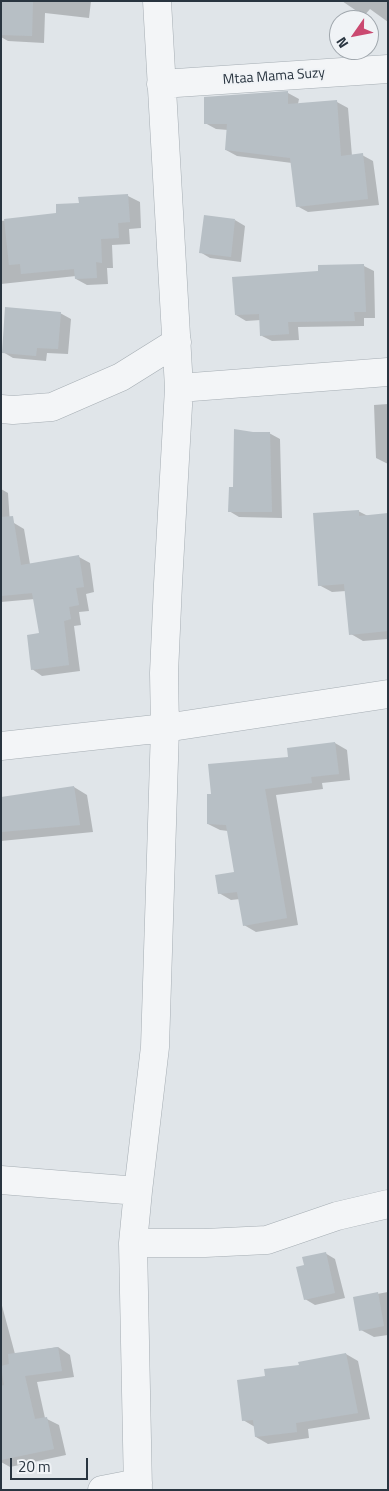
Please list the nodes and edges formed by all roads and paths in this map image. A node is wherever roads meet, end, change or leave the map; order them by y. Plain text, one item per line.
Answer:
1 (157, 1) edge
2 (388, 69) edge
3 (161, 84) junction
4 (177, 342) junction
5 (388, 372) edge
6 (179, 388) junction
7 (1, 409) edge
8 (388, 694) edge
9 (166, 728) junction
10 (1, 746) edge
11 (1, 1180) edge
12 (138, 1191) junction
13 (388, 1204) edge
14 (133, 1243) junction
15 (138, 1487) edge
16 (102, 1490) edge

1 - 3 street
2 - 3 street, Mtaa Mama Suzy
3 - 4 street
4 - 6 street
4 - 7 street
5 - 6 street
6 - 9 street
8 - 9 street
9 - 10 street
9 - 12 street
11 - 12 street
12 - 14 street
13 - 14 street
14 - 15 street
15 - 16 street

